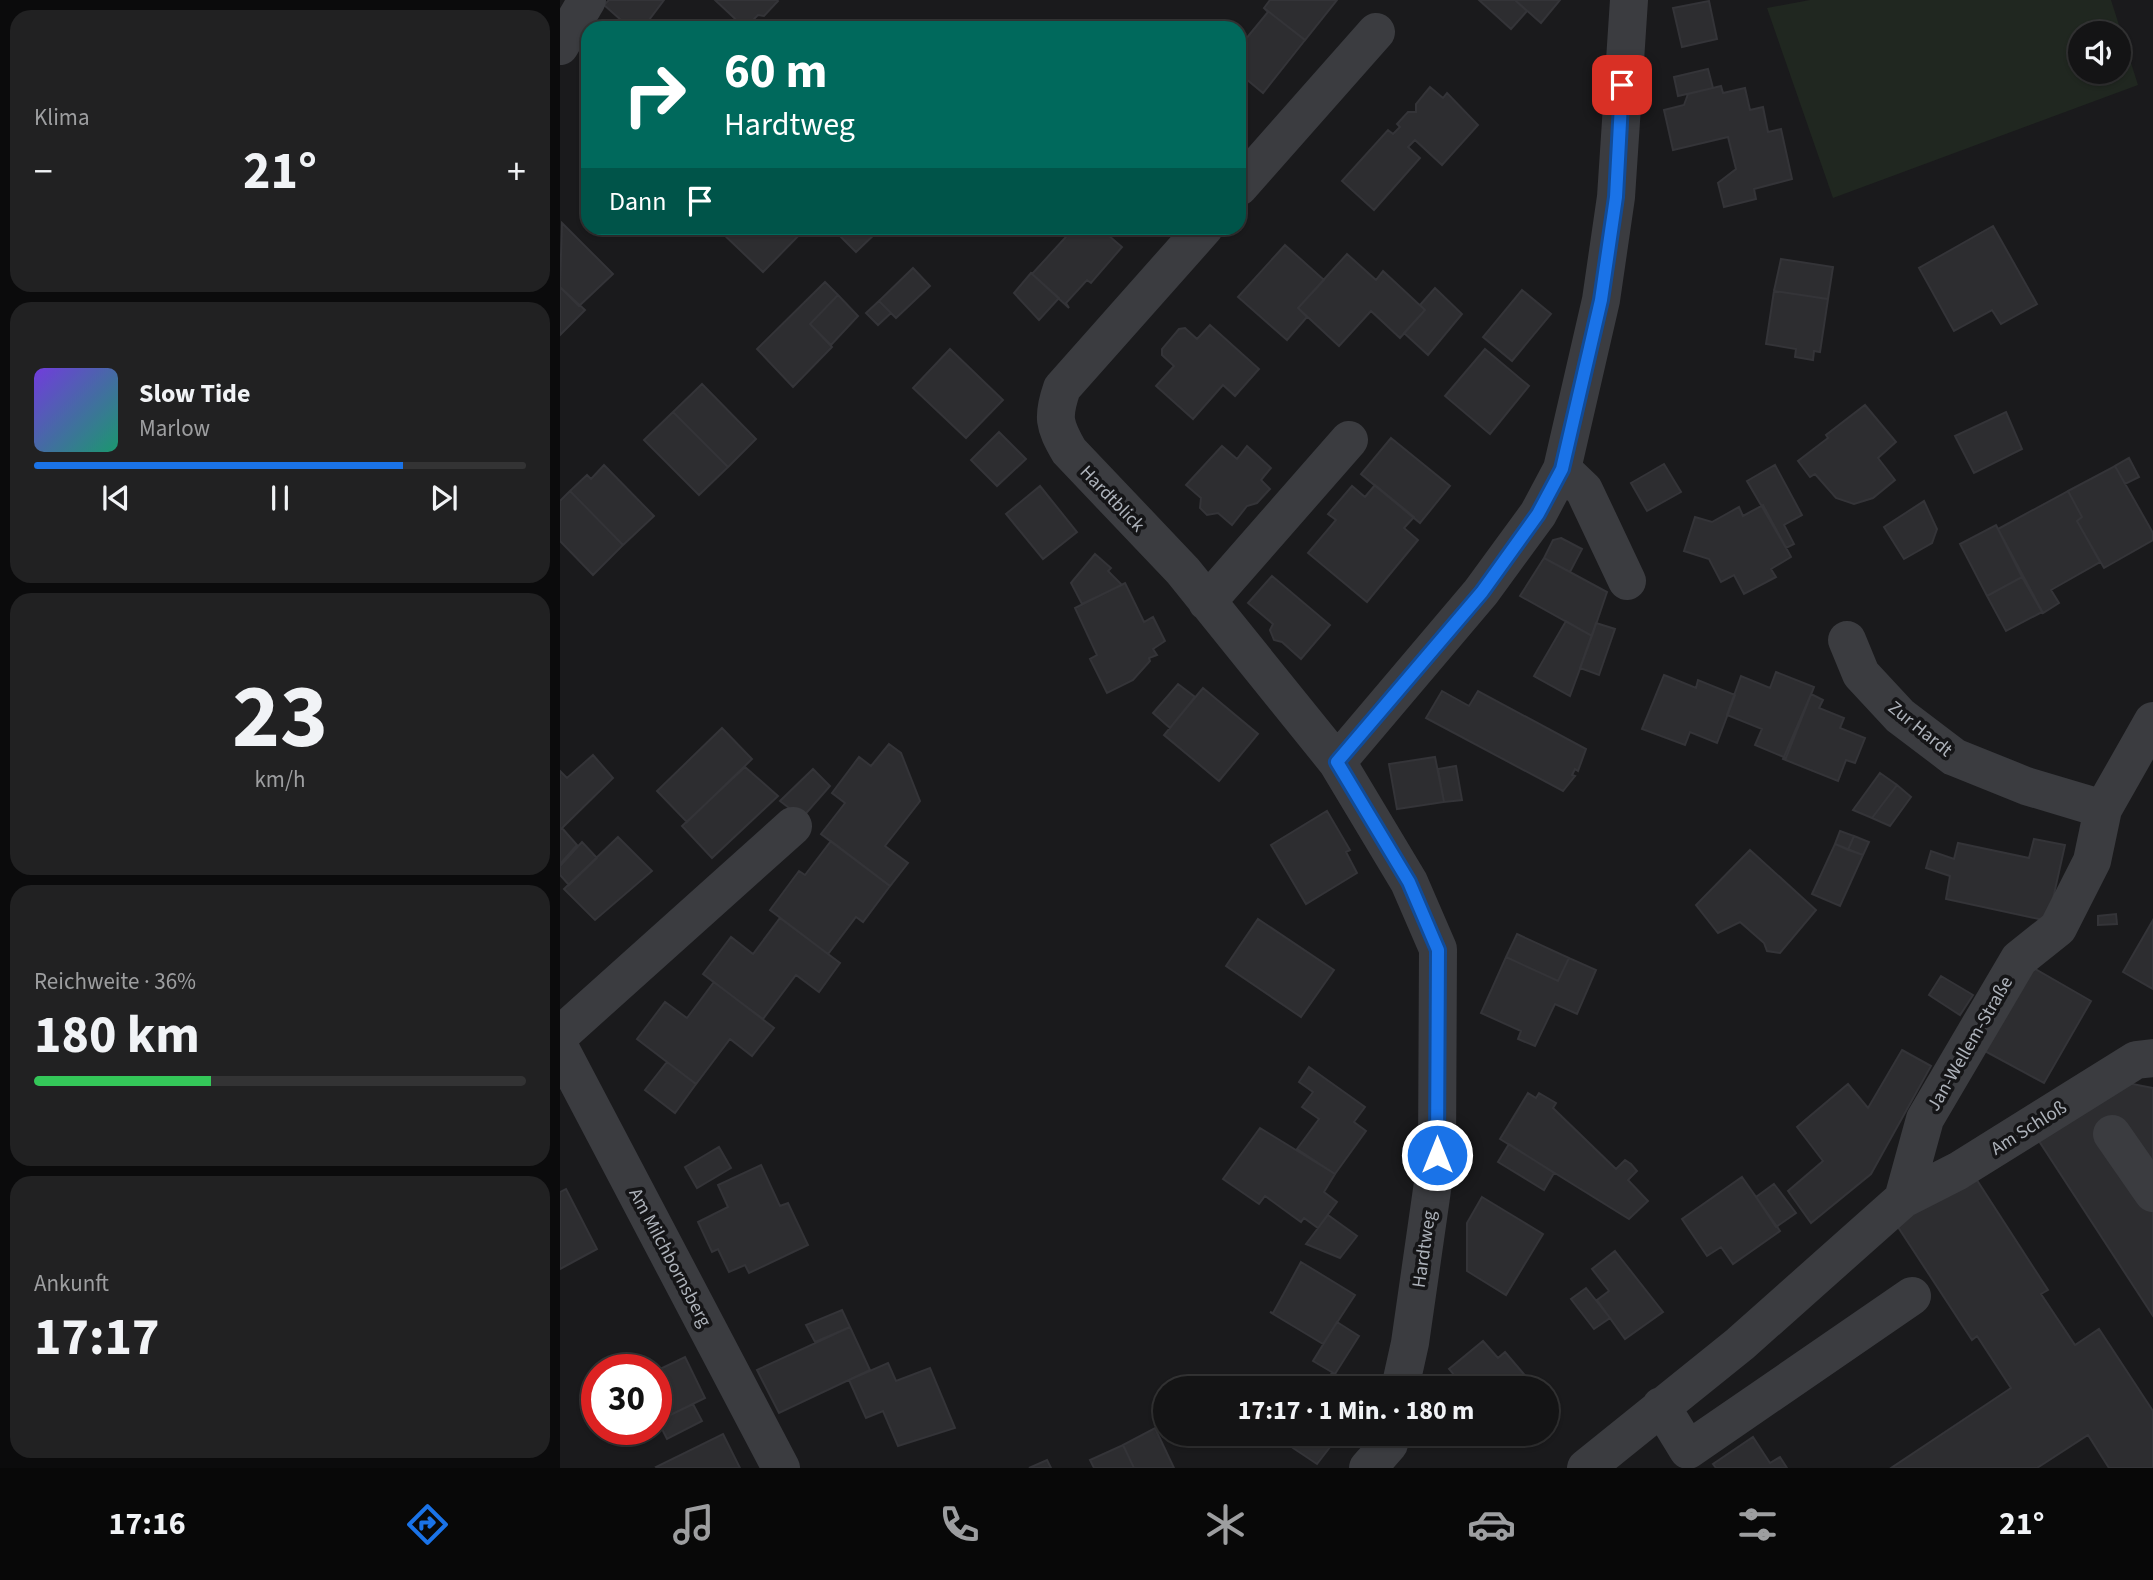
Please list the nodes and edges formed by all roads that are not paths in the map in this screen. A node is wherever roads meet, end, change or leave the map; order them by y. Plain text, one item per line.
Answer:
1 (587, 0) edge
2 (1629, 0) edge
3 (1376, 32) dead end
4 (560, 46) edge
5 (1246, 179) edge
6 (1198, 235) edge
7 (1349, 440) dead end
8 (1562, 469) junction
9 (1627, 581) dead end
10 (1208, 602) junction
11 (1847, 640) dead end
12 (2153, 721) edge
13 (1337, 762) junction
14 (2103, 809) junction
15 (793, 825) dead end
16 (560, 1035) edge
17 (560, 1048) edge
18 (2153, 1058) edge
19 (2112, 1134) dead end
20 (2153, 1193) edge
21 (1903, 1199) junction
22 (1912, 1296) dead end
23 (1403, 1376) edge
24 (1661, 1406) junction
25 (1387, 1446) edge
26 (781, 1468) edge
27 (1368, 1468) edge
28 (1586, 1468) edge

1 - 4 street
2 - 8 street
3 - 5 street
6 - 10 street, Hardtblick
7 - 10 street
8 - 9 street
8 - 13 street
10 - 13 street, Hardtblick
11 - 14 street, Zur Hardt
12 - 14 street, Jan-Wellem-Straße
13 - 23 street, Hardtweg
14 - 21 street, Jan-Wellem-Straße
15 - 16 street
17 - 26 street, Am Milchbornsberg
18 - 21 street, Am Schloß
19 - 20 street
21 - 24 street
22 - 24 street
24 - 28 street
25 - 27 street

